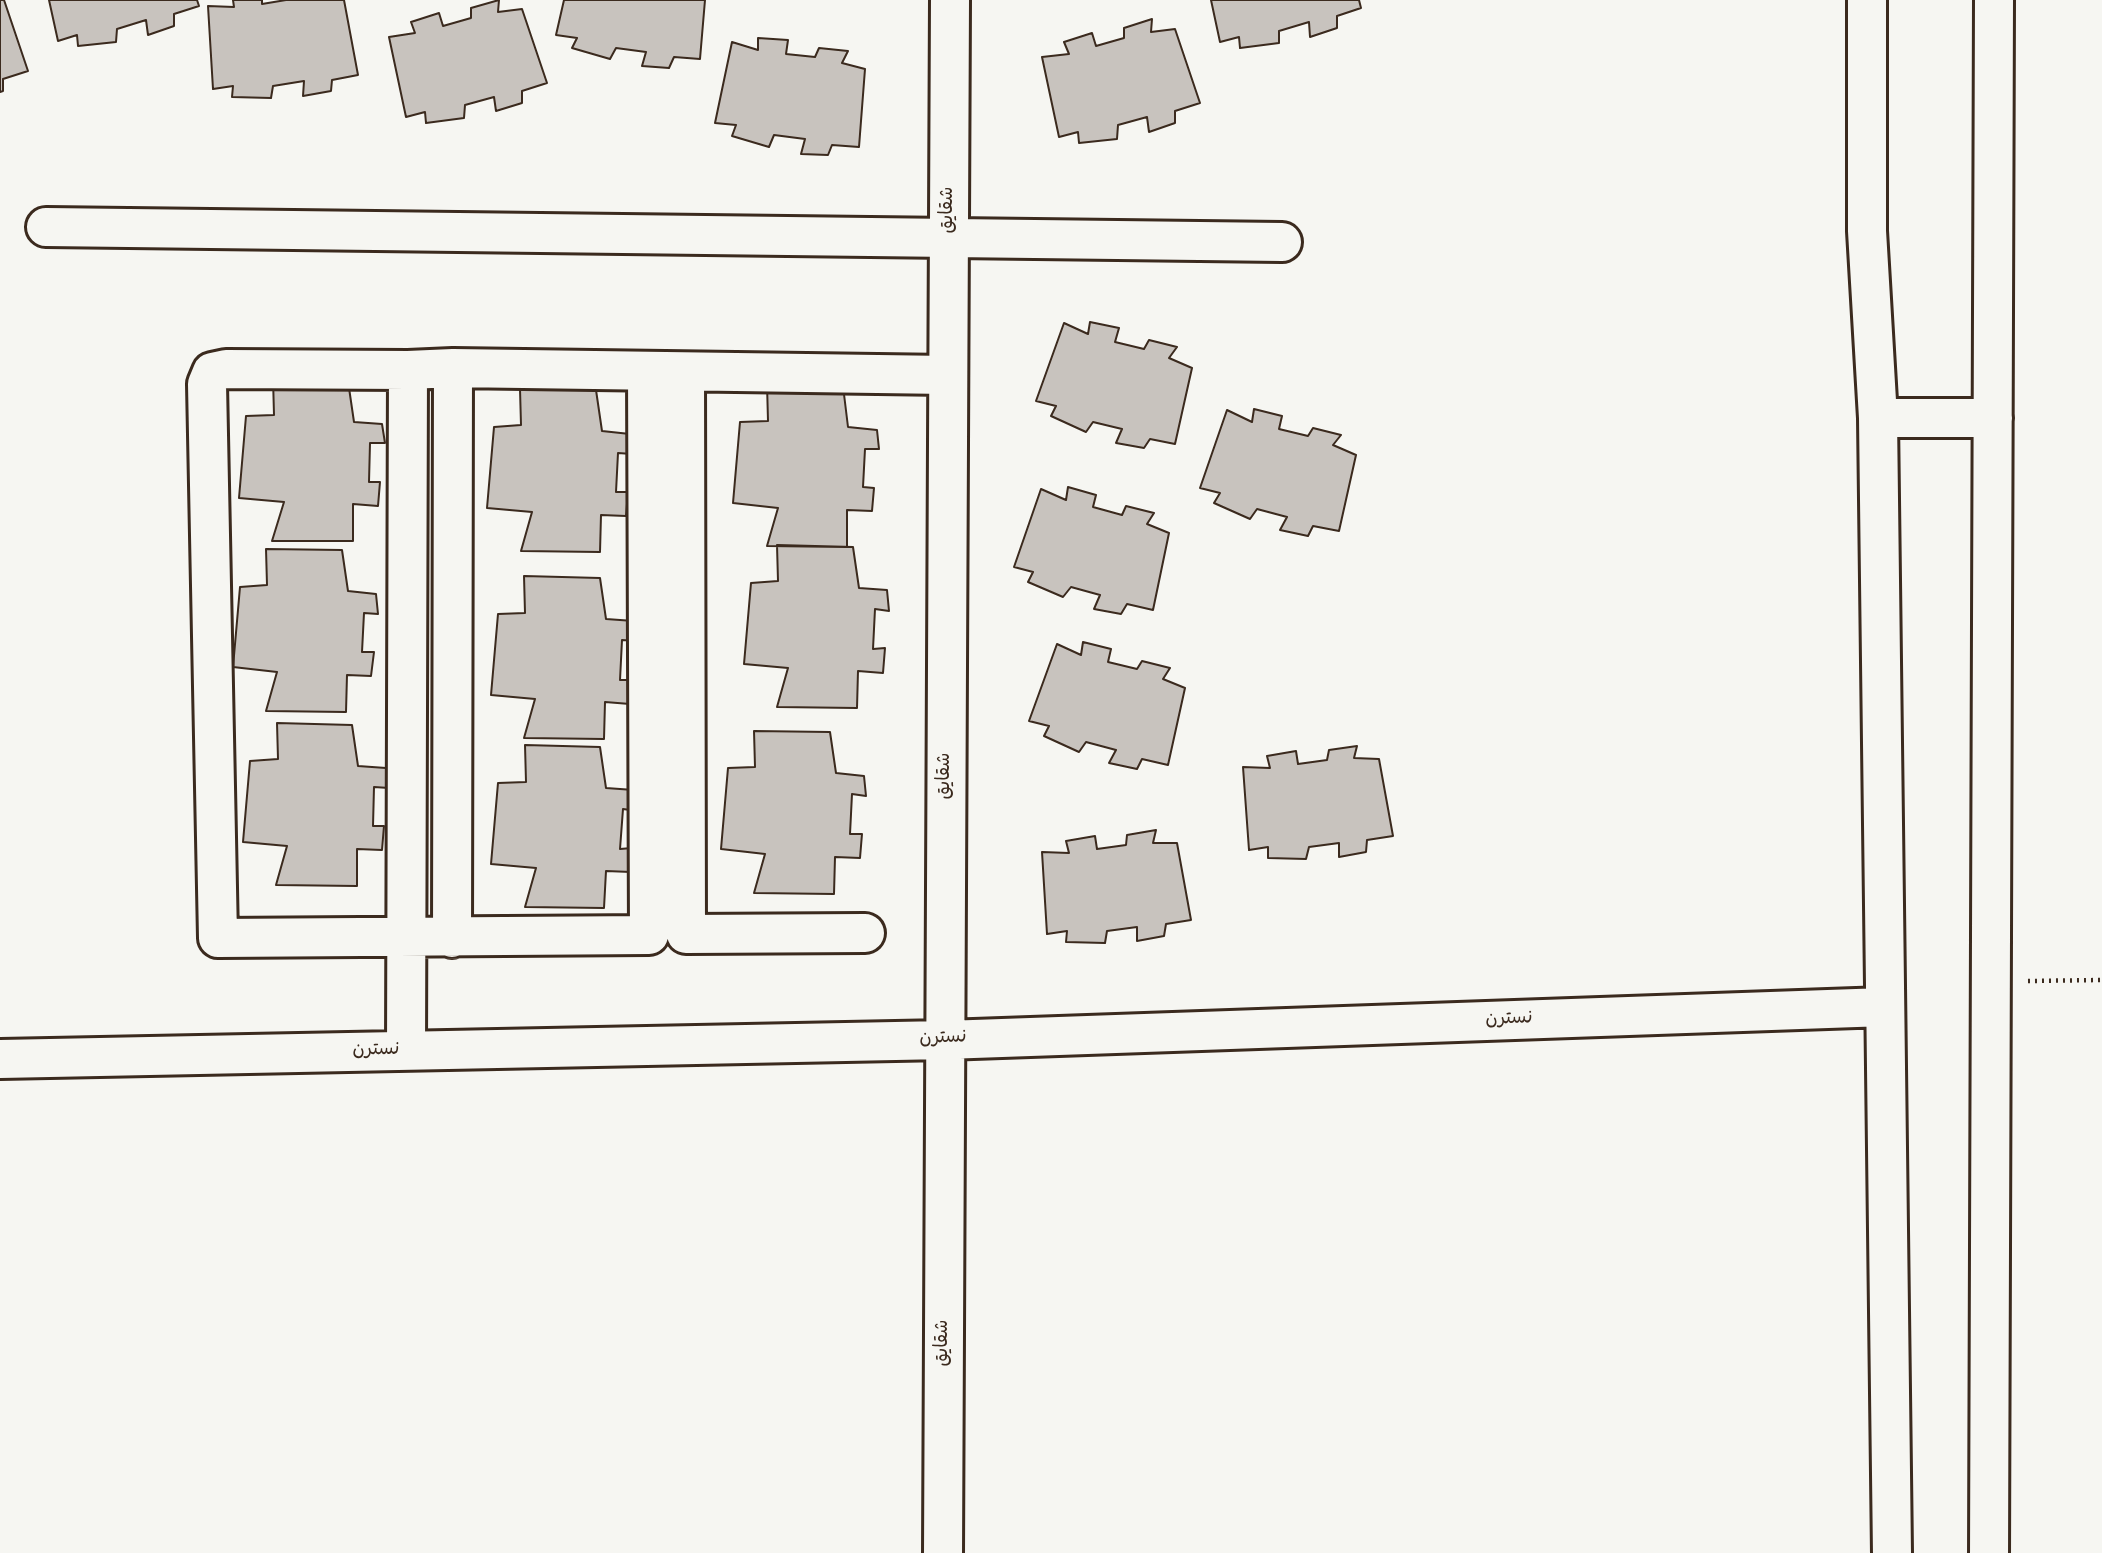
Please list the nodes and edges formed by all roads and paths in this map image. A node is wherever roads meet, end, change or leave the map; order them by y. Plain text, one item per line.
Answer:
1 (950, 0) edge
2 (1867, 0) edge
3 (1994, 0) edge
4 (46, 227) dead end
5 (949, 239) junction
6 (1282, 242) dead end
7 (453, 368) junction
8 (408, 370) junction
9 (647, 371) junction
10 (685, 372) junction
11 (948, 375) junction
12 (1878, 418) junction
13 (1993, 418) junction
14 (865, 933) dead end
15 (668, 935) junction
16 (452, 937) junction
17 (406, 938) junction
18 (2102, 980) edge
19 (1989, 981) junction
20 (1885, 1007) junction
21 (945, 1040) junction
22 (406, 1051) junction
23 (0, 1059) edge
24 (943, 1553) edge
25 (1892, 1553) edge
26 (1989, 1553) edge

1 - 5 street, شقایق
2 - 12 street
3 - 13 street
4 - 5 street
5 - 6 street
5 - 11 street, شقایق
7 - 8 street
7 - 9 street
7 - 16 street
8 - 17 street
8 - 17 street
9 - 10 street
9 - 15 street
10 - 11 street
10 - 15 street
11 - 21 street, شقایق
12 - 13 street
12 - 20 street
13 - 19 street
14 - 15 street
15 - 16 street
16 - 17 street
17 - 22 street
18 - 19 path
19 - 26 street
20 - 21 street, نسترن
20 - 25 street
21 - 22 street, نسترن
21 - 24 street, شقایق
22 - 23 street, نسترن

